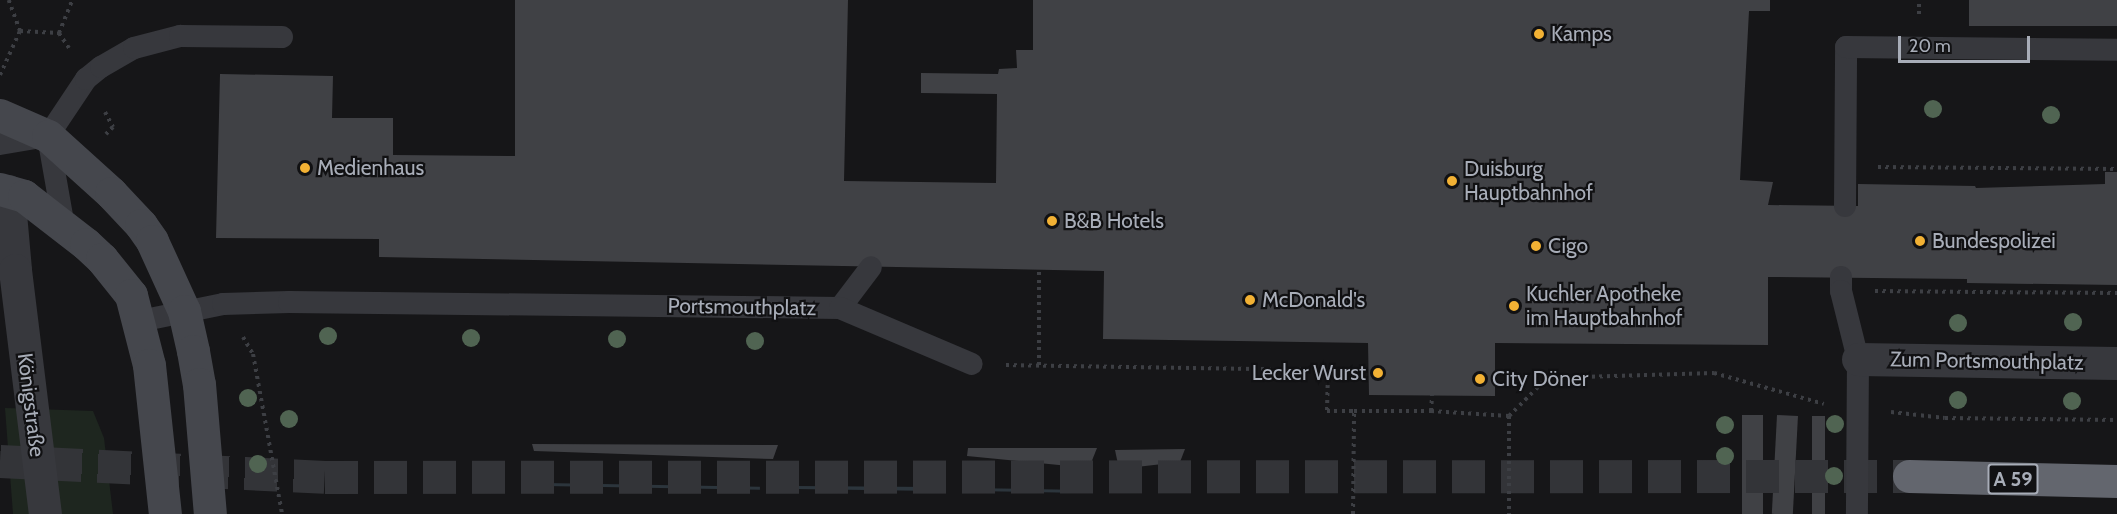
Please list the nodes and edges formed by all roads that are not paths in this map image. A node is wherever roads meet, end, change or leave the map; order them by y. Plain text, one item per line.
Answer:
1 (282, 37) dead end
2 (2117, 50) edge
3 (0, 115) edge
4 (48, 136) junction
5 (0, 144) edge
6 (4, 190) edge
7 (1845, 206) dead end
8 (64, 227) junction
9 (871, 267) dead end
10 (11, 279) edge
11 (1841, 284) road end
12 (840, 308) junction
13 (184, 312) junction
14 (140, 321) junction
15 (1858, 360) junction
16 (2117, 363) edge
17 (972, 364) road end
18 (1909, 476) tunnel mouth
19 (2117, 481) edge
20 (45, 514) edge
21 (165, 514) edge
22 (210, 514) edge
23 (1857, 514) edge

1 - 4 lane
2 - 7 lane
3 - 4 main road
4 - 5 lane
4 - 8 lane
4 - 13 main road
6 - 8 main road
6 - 10 street, Königstraße
8 - 14 main road
9 - 12 lane
10 - 20 street, Königstraße
11 - 15 lane
12 - 13 lane, Portsmouthplatz
12 - 17 lane, Portsmouthplatz
13 - 14 lane, Portsmouthplatz
13 - 22 main road
14 - 21 main road
15 - 16 street, Zum Portsmouthplatz
15 - 23 lane
18 - 19 highway, A 59

